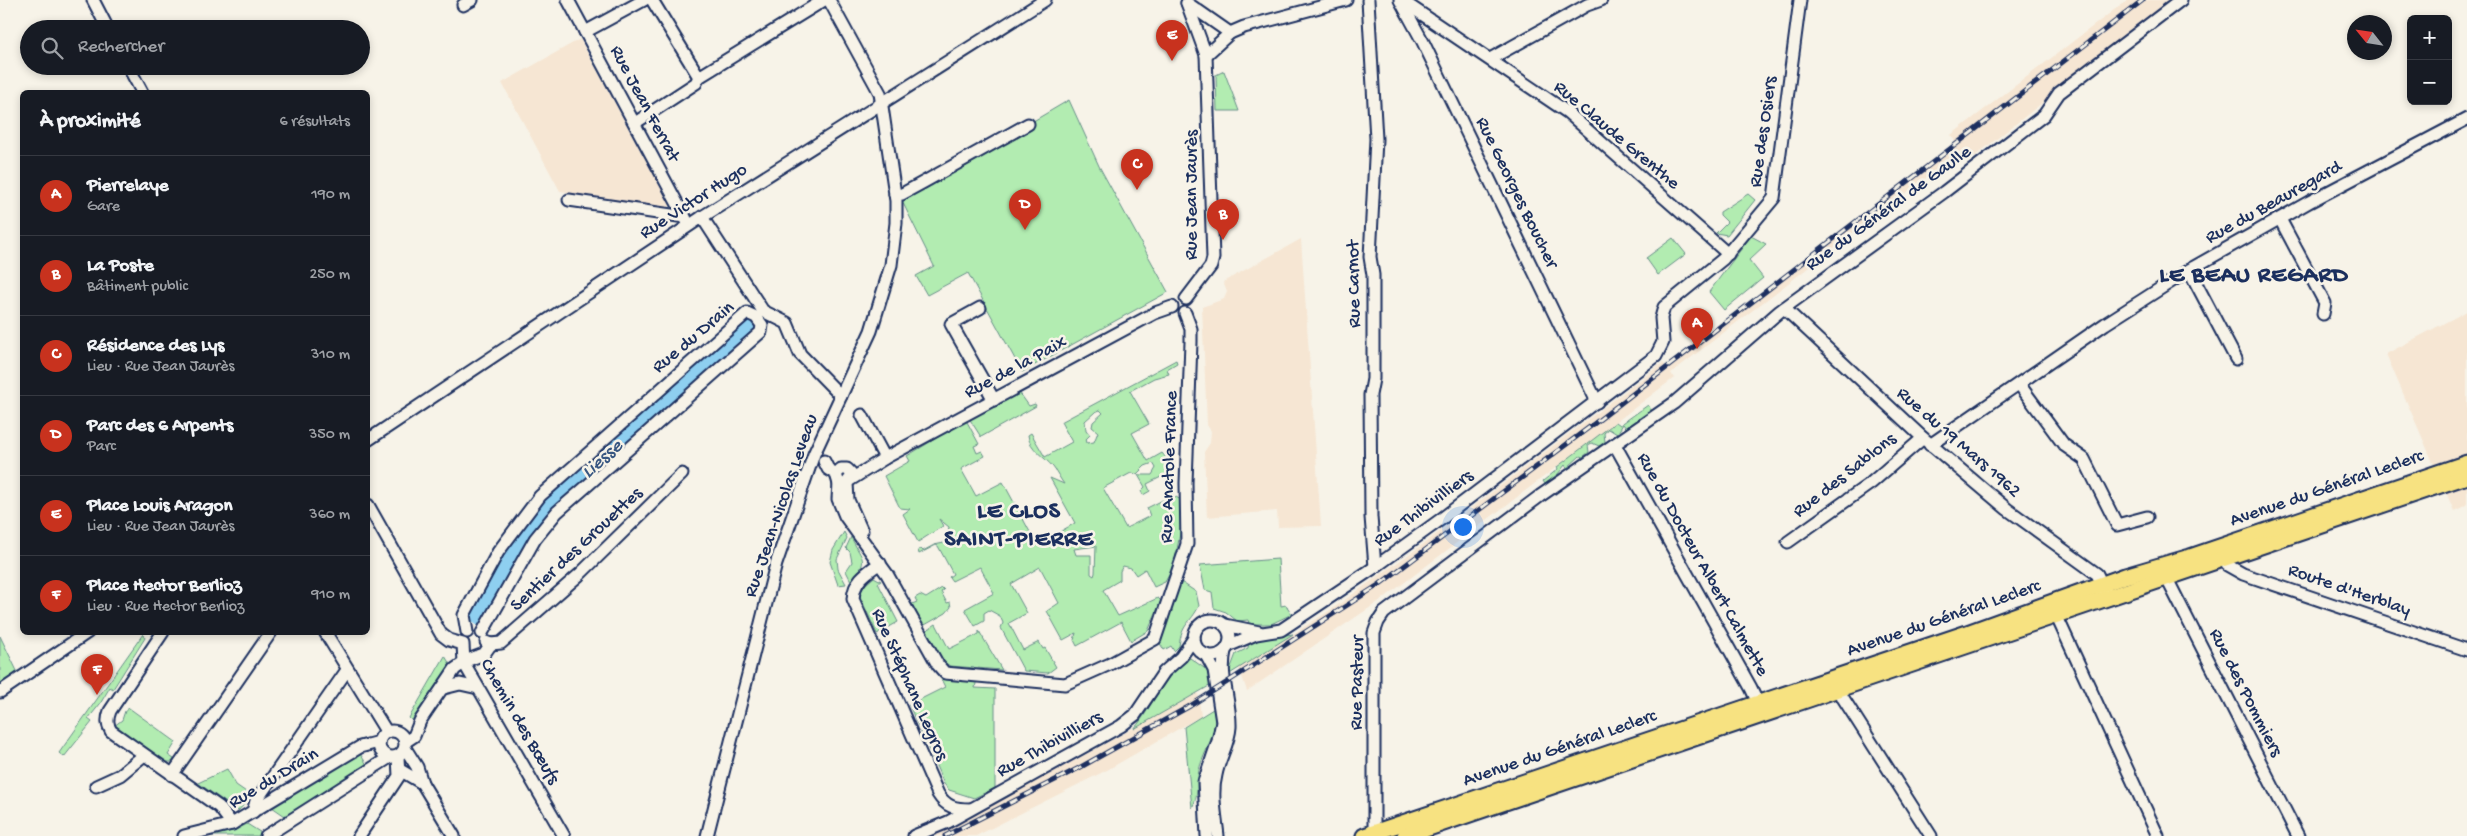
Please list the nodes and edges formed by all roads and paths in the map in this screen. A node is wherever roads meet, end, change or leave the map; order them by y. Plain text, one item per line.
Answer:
1 (93, 0) edge
2 (568, 0) edge
3 (644, 0) edge
4 (652, 0) edge
5 (824, 0) edge
6 (829, 0) edge
7 (1045, 0) edge
8 (1346, 0) edge
9 (1368, 0) edge
10 (1400, 0) edge
11 (1601, 0) edge
12 (1800, 0) edge
13 (2181, 0) edge
14 (1186, 2) edge
15 (1585, 2) edge
16 (103, 20) edge
17 (585, 32) junction
18 (1230, 33) junction
19 (1206, 55) junction
20 (1490, 59) junction
21 (133, 75) edge
22 (699, 77) junction
23 (141, 90) edge
24 (883, 103) junction
25 (2467, 119) edge
26 (635, 123) junction
27 (1028, 124) dead end
28 (895, 195) junction
29 (569, 200) dead end
30 (702, 217) junction
31 (2280, 219) junction
32 (687, 221) junction
33 (1728, 254) junction
34 (2189, 270) junction
35 (1186, 299) junction
36 (1172, 307) junction
37 (980, 308) dead end
38 (1784, 308) junction
39 (1185, 313) junction
40 (2323, 314) dead end
41 (2236, 360) dead end
42 (2019, 384) junction
43 (841, 396) junction
44 (994, 400) junction
45 (1598, 402) junction
46 (862, 415) dead end
47 (370, 439) edge
48 (1927, 441) junction
49 (1615, 445) junction
50 (819, 458) junction
51 (881, 460) junction
52 (2467, 463) edge
53 (682, 474) dead end
54 (843, 476) junction
55 (2467, 476) edge
56 (370, 509) edge
57 (2147, 517) dead end
58 (1788, 542) dead end
59 (2222, 553) junction
60 (880, 563) junction
61 (1375, 567) junction
62 (2164, 573) junction
63 (2118, 578) junction
64 (2102, 584) junction
65 (2124, 594) junction
66 (2108, 600) junction
67 (2057, 617) junction
68 (1225, 625) junction
69 (467, 632) junction
70 (482, 633) junction
71 (1265, 633) junction
72 (84, 635) edge
73 (161, 635) edge
74 (269, 635) edge
75 (326, 635) edge
76 (1194, 638) junction
77 (463, 644) junction
78 (491, 644) junction
79 (1226, 649) junction
80 (2467, 650) edge
81 (1204, 654) junction
82 (1181, 657) junction
83 (464, 663) junction
84 (347, 670) junction
85 (1837, 683) junction
86 (444, 688) junction
87 (478, 688) junction
88 (0, 692) edge
89 (1758, 703) junction
90 (1753, 719) junction
91 (420, 721) junction
92 (390, 731) junction
93 (379, 742) junction
94 (405, 745) junction
95 (144, 755) junction
96 (394, 757) junction
97 (400, 770) junction
98 (172, 775) junction
99 (422, 783) junction
100 (96, 786) dead end
101 (955, 808) junction
102 (970, 809) junction
103 (253, 812) junction
104 (1440, 821) edge
105 (948, 822) junction
106 (232, 824) junction
107 (1371, 835) edge
108 (186, 836) edge
109 (266, 836) edge
110 (359, 836) edge
111 (454, 836) edge
112 (564, 836) edge
113 (707, 836) edge
114 (914, 836) edge
115 (1207, 836) edge
116 (1218, 836) edge
117 (1405, 836) edge
118 (1931, 836) edge
119 (2158, 836) edge
120 (2298, 836) edge

1 - 16 street
2 - 17 street, Rue Jean Ferrat
3 - 17 street
4 - 22 street
5 - 22 street
6 - 24 street, Rue Jean-Nicolas Leveau
7 - 24 street, Rue Victor Hugo
8 - 18 street
9 - 61 street, Rue Carnot
10 - 20 street, Rue Claude Grenthe
10 - 45 street, Rue Georges Boucher
11 - 15 street
12 - 33 street, Rue des Osiers
13 - 38 street, Rue du Général de Gaulle
14 - 18 street
14 - 19 street, Rue Jean Jaurès
15 - 20 street
17 - 26 street, Rue Jean Ferrat
18 - 19 street
19 - 35 street, Rue Jean Jaurès
20 - 33 street, Rue Claude Grenthe
21 - 23 street
22 - 26 street
24 - 28 street, Rue Jean-Nicolas Leveau
24 - 30 street, Rue Victor Hugo
25 - 31 street, Rue du Beauregard
26 - 32 street, Rue Jean Ferrat
27 - 28 street
28 - 43 street, Rue Jean-Nicolas Leveau
29 - 32 street
30 - 32 street, Rue Victor Hugo
30 - 43 street
31 - 34 street, Rue du Beauregard
31 - 40 street
32 - 47 street, Rue Victor Hugo
33 - 45 street, Rue des Osiers
34 - 41 street
34 - 42 street, Rue du Beauregard
35 - 36 street
35 - 39 street
36 - 39 street
36 - 44 street, Rue de la Paix
37 - 44 street
38 - 48 street, Rue du 19 Mars 1962
38 - 49 street, Rue du Général de Gaulle
39 - 60 street, Rue Anatole France
42 - 48 street, Rue du Beauregard
42 - 57 street
43 - 50 street, Rue Jean-Nicolas Leveau
44 - 51 street, Rue de la Paix
45 - 61 street, Rue Thibivilliers
46 - 51 street
48 - 58 street, Rue des Sablons
48 - 64 street, Rue du 19 Mars 1962
49 - 89 street, Rue du Docteur Albert Calmette
49 - 107 street, Rue Pasteur
50 - 54 street
50 - 113 street, Rue Jean-Nicolas Leveau
51 - 54 street, Rue de la Paix
52 - 59 main road, Avenue du Général Leclerc
53 - 78 street, Sentier des Grouettes
54 - 60 street, Rue Anatole France
55 - 59 main road, Avenue du Général Leclerc
56 - 77 street, Chemin des Bœufs
59 - 62 main road, Avenue du Général Leclerc
59 - 80 street, Route d'Herblay
60 - 101 street, Rue Stéphane Legros
61 - 71 street, Rue Thibivilliers
62 - 63 main road, Avenue du Général Leclerc
62 - 65 main road, Avenue du Général Leclerc
62 - 120 street, Rue des Pommiers
63 - 64 main road, Avenue du Général Leclerc
63 - 65 street
64 - 66 street, Rue du 19 Mars 1962
64 - 85 main road, Avenue du Général Leclerc
65 - 66 main road, Avenue du Général Leclerc
66 - 67 main road, Avenue du Général Leclerc
67 - 85 main road, Avenue du Général Leclerc
67 - 119 street
68 - 71 street, Rue Thibivilliers
68 - 76 street
68 - 79 street
69 - 70 street
69 - 70 street, Rue du Drain
69 - 77 street
70 - 78 street
71 - 79 street, Rue Thibivilliers
72 - 88 street
73 - 95 street
74 - 98 street
75 - 84 street
76 - 81 street
76 - 82 street, Rue Thibivilliers
77 - 83 street, Chemin des Bœufs
78 - 83 street, Sentier des Grouettes
79 - 81 street
79 - 116 street
81 - 82 street
81 - 115 street
82 - 102 street, Rue Thibivilliers
83 - 86 street
83 - 87 street, Chemin des Bœufs
84 - 92 street
84 - 103 street
85 - 89 main road, Avenue du Général Leclerc
85 - 90 main road, Avenue du Général Leclerc
85 - 118 street
86 - 87 street
86 - 91 street
87 - 112 street, Chemin des Bœufs
89 - 90 street
89 - 104 main road, Avenue du Général Leclerc
90 - 104 main road, Avenue du Général Leclerc
91 - 92 street
91 - 94 street
92 - 93 street
92 - 94 street
93 - 96 street
93 - 103 street, Rue du Drain
94 - 96 street
94 - 99 street
95 - 98 street
95 - 100 street
96 - 97 street
96 - 109 street
97 - 99 street
97 - 110 street
98 - 106 street
99 - 111 street
101 - 102 street
101 - 105 street
102 - 105 street, Rue Thibivilliers
103 - 106 street, Rue du Drain
104 - 107 main road, Avenue du Général Leclerc
104 - 117 main road, Avenue du Général Leclerc
105 - 114 street, Rue Thibivilliers
106 - 108 street, Rue du Drain

